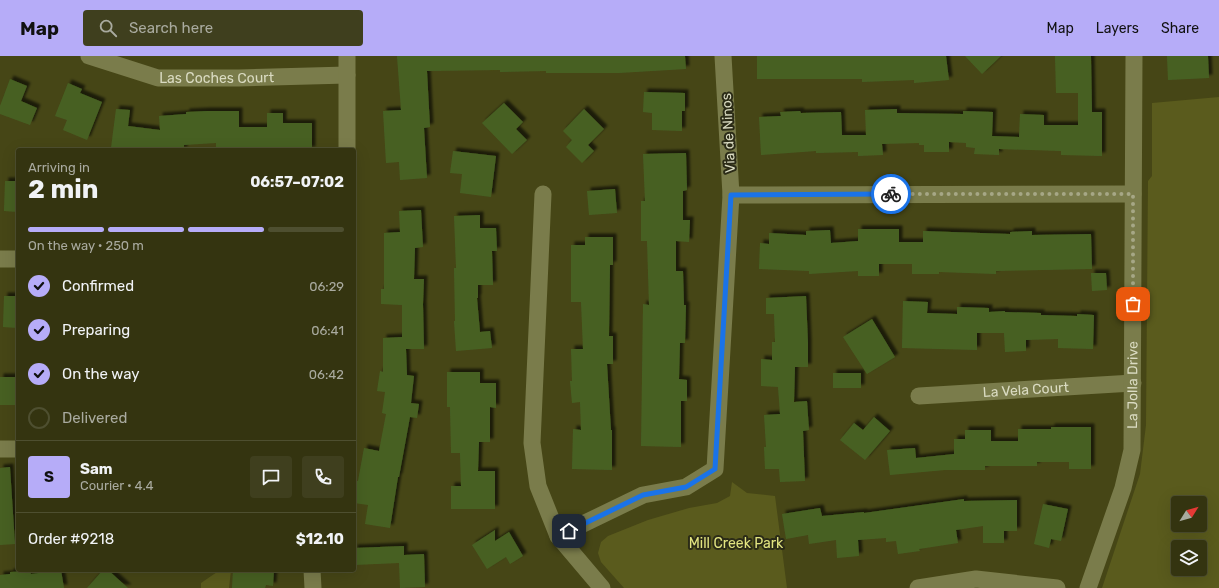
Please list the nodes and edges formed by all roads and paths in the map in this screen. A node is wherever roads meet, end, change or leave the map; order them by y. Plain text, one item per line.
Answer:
1 (89, 56) edge
2 (347, 56) edge
3 (723, 56) edge
4 (1134, 56) edge
5 (348, 75) junction
6 (347, 148) edge
7 (543, 194) dead end
8 (1133, 194) junction
9 (731, 195) junction
10 (0, 259) edge
11 (16, 259) edge
12 (1132, 383) junction
13 (919, 396) dead end
14 (0, 449) edge
15 (16, 449) edge
16 (558, 536) junction
17 (312, 572) edge
18 (313, 588) edge
19 (602, 588) edge
20 (918, 588) edge
21 (1057, 588) edge
22 (1088, 588) edge

1 - 5 street, Las Coches Court
2 - 5 street
3 - 9 street, Via de Ninos
4 - 8 street, La Jolla Drive
5 - 6 street
7 - 16 street
8 - 9 street
8 - 12 street, La Jolla Drive
9 - 16 street, Via de Ninos
10 - 11 street
12 - 13 street, La Vela Court
12 - 22 street, La Jolla Drive
14 - 15 street
16 - 19 street
17 - 18 street
20 - 21 street

